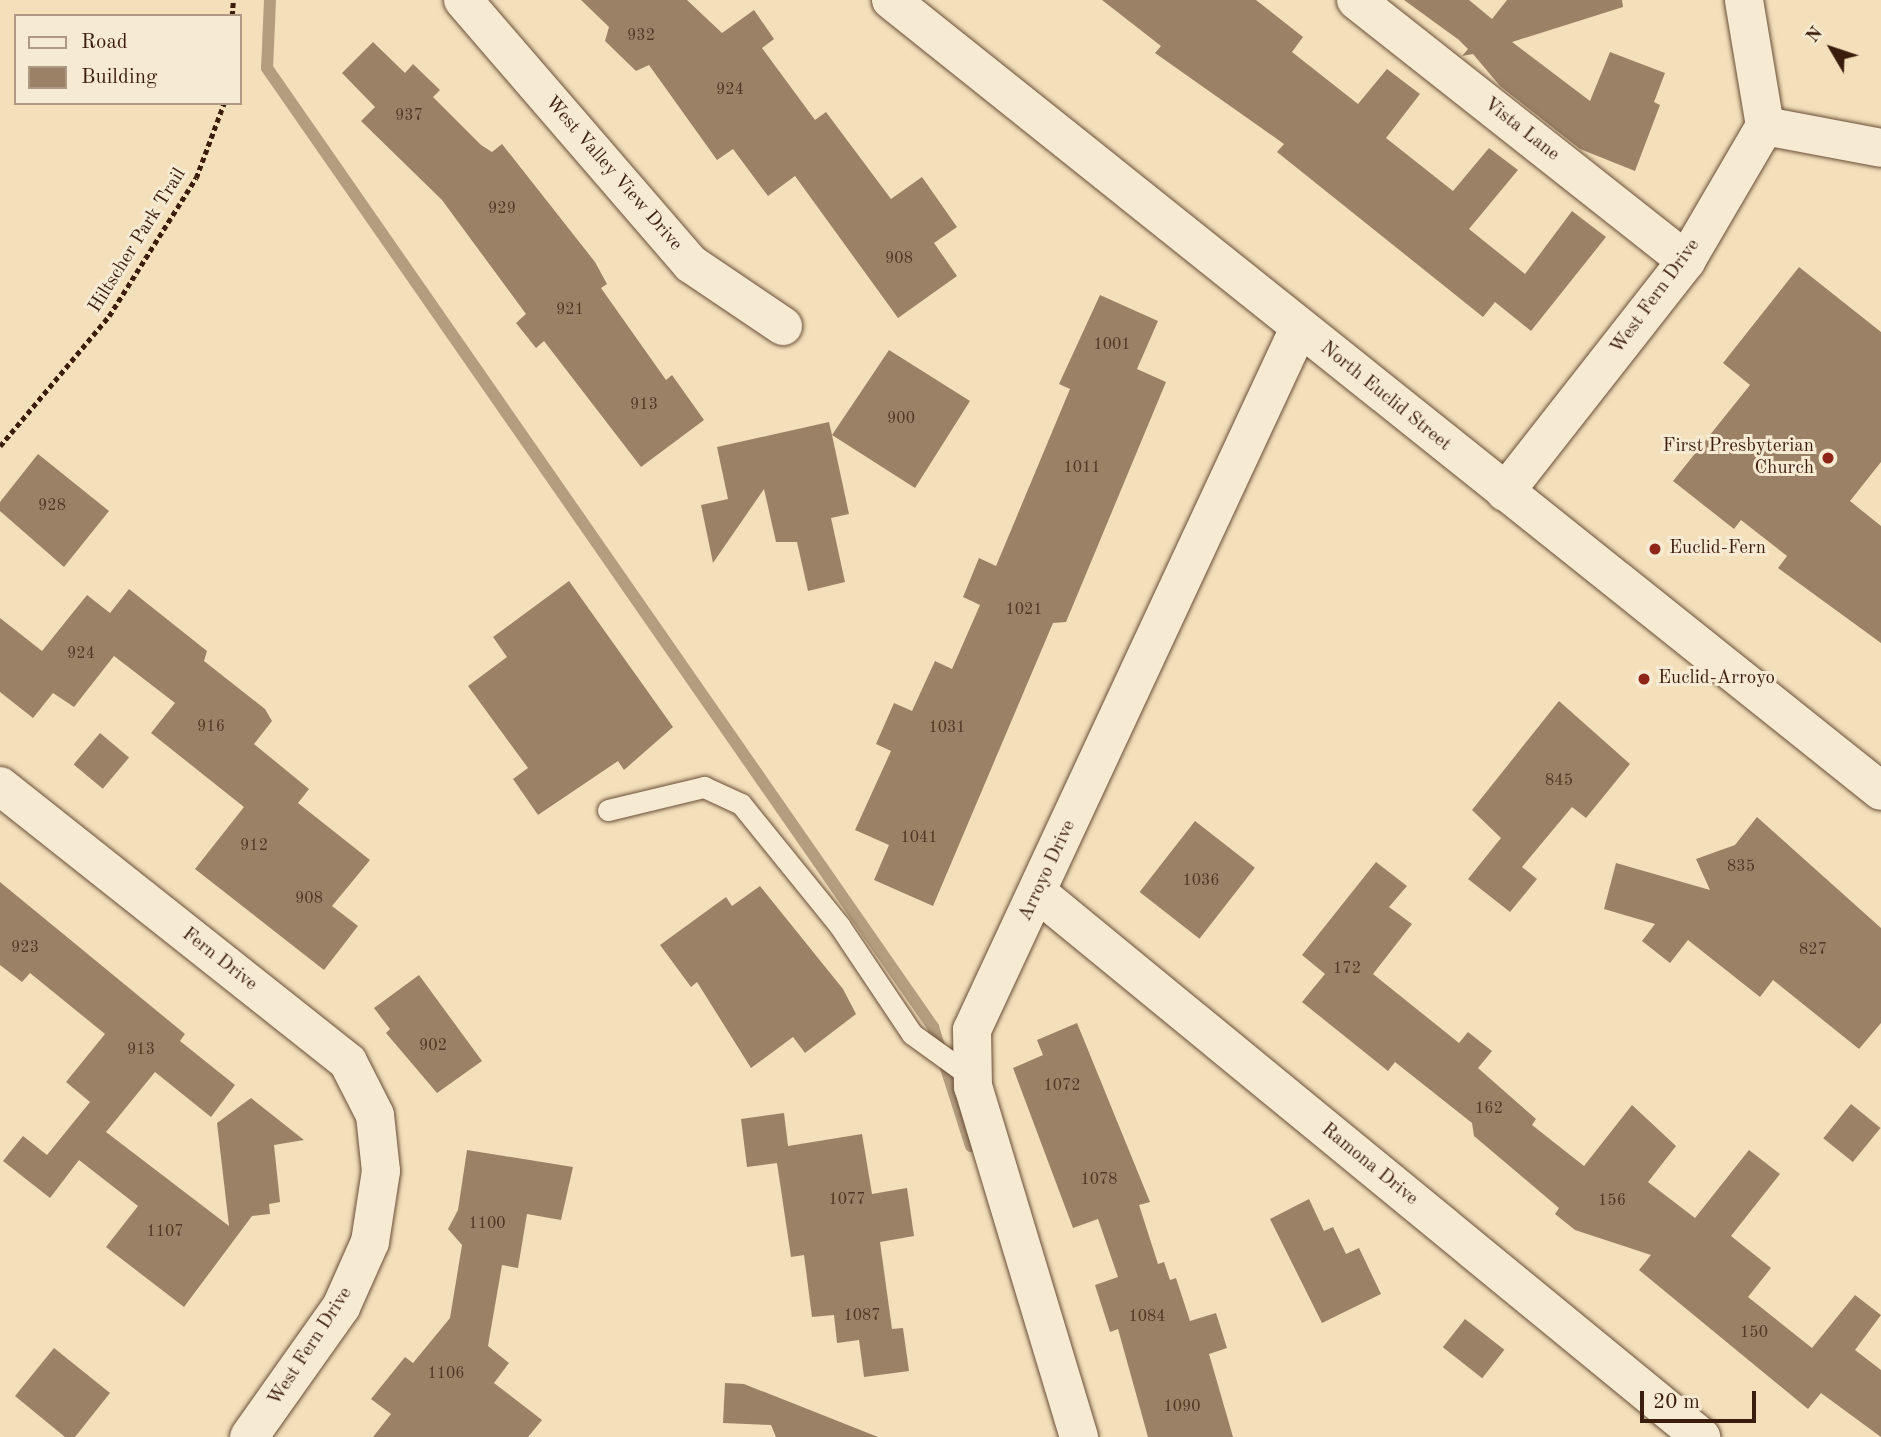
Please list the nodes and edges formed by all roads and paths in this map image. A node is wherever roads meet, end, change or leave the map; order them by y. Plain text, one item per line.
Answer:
1 (463, 0) edge
2 (891, 0) edge
3 (1356, 0) edge
4 (1744, 0) edge
5 (223, 105) edge
6 (1765, 126) junction
7 (1881, 148) edge
8 (1686, 261) junction
9 (783, 326) dead end
10 (1299, 328) junction
11 (0, 446) edge
12 (1505, 492) junction
13 (0, 786) edge
14 (1881, 791) edge
15 (608, 810) dead end
16 (1038, 893) junction
17 (973, 1078) junction
18 (381, 1171) joint
19 (253, 1435) edge
20 (1079, 1437) edge
21 (1701, 1437) edge

1 - 9 street, West Valley View Drive
2 - 10 street, North Euclid Street
3 - 8 street, Vista Lane
4 - 6 street
5 - 11 path, Hiltscher Park Trail
6 - 7 street
6 - 8 street, West Fern Drive
8 - 12 street, West Fern Drive
10 - 12 street, North Euclid Street
10 - 16 street, Arroyo Drive
12 - 14 street, North Euclid Street
13 - 18 street, Fern Drive
15 - 17 lane
16 - 17 street, Arroyo Drive
16 - 21 street, Ramona Drive
17 - 20 street, Arroyo Drive
18 - 19 street, West Fern Drive

